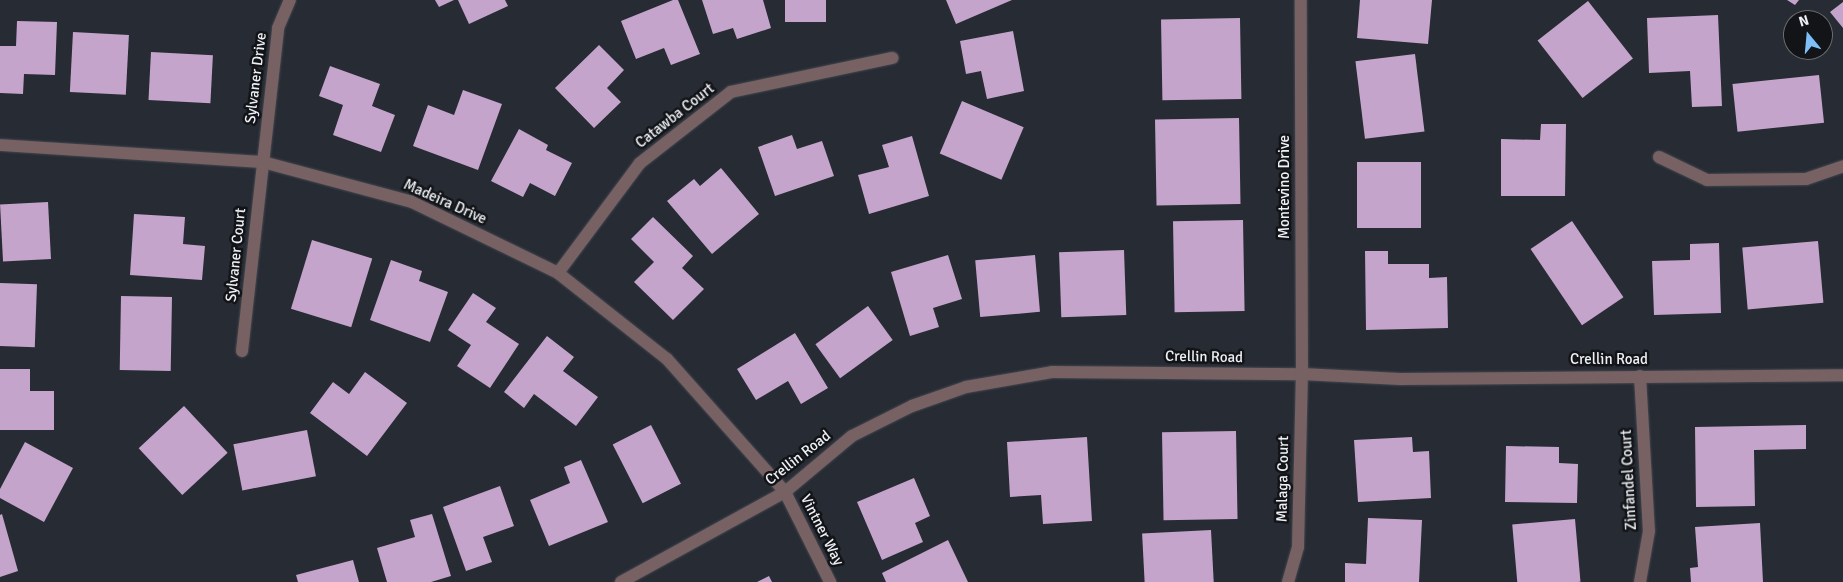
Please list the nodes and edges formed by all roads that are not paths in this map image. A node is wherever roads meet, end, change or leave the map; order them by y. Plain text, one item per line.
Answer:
1 (290, 0) edge
2 (1301, 0) edge
3 (892, 58) dead end
4 (0, 145) edge
5 (1660, 157) dead end
6 (263, 162) junction
7 (1843, 166) edge
8 (558, 273) junction
9 (242, 350) dead end
10 (1302, 374) junction
11 (1843, 375) edge
12 (1640, 376) junction
13 (785, 492) junction
14 (621, 582) edge
15 (830, 582) edge
16 (1288, 582) edge
17 (1640, 582) edge

1 - 6 street, Sylvaner Drive
2 - 10 street, Montevino Drive
3 - 8 street, Catawba Court
4 - 6 street, Madeira Drive
5 - 7 street
6 - 8 street, Madeira Drive
6 - 9 street, Sylvaner Court
8 - 13 street, Madeira Drive
10 - 12 street, Crellin Road
10 - 13 street, Crellin Road
10 - 16 street, Malaga Court
11 - 12 street, Crellin Road
12 - 17 street, Zinfandel Court
13 - 14 street, Crellin Road
13 - 15 street, Vintner Way

